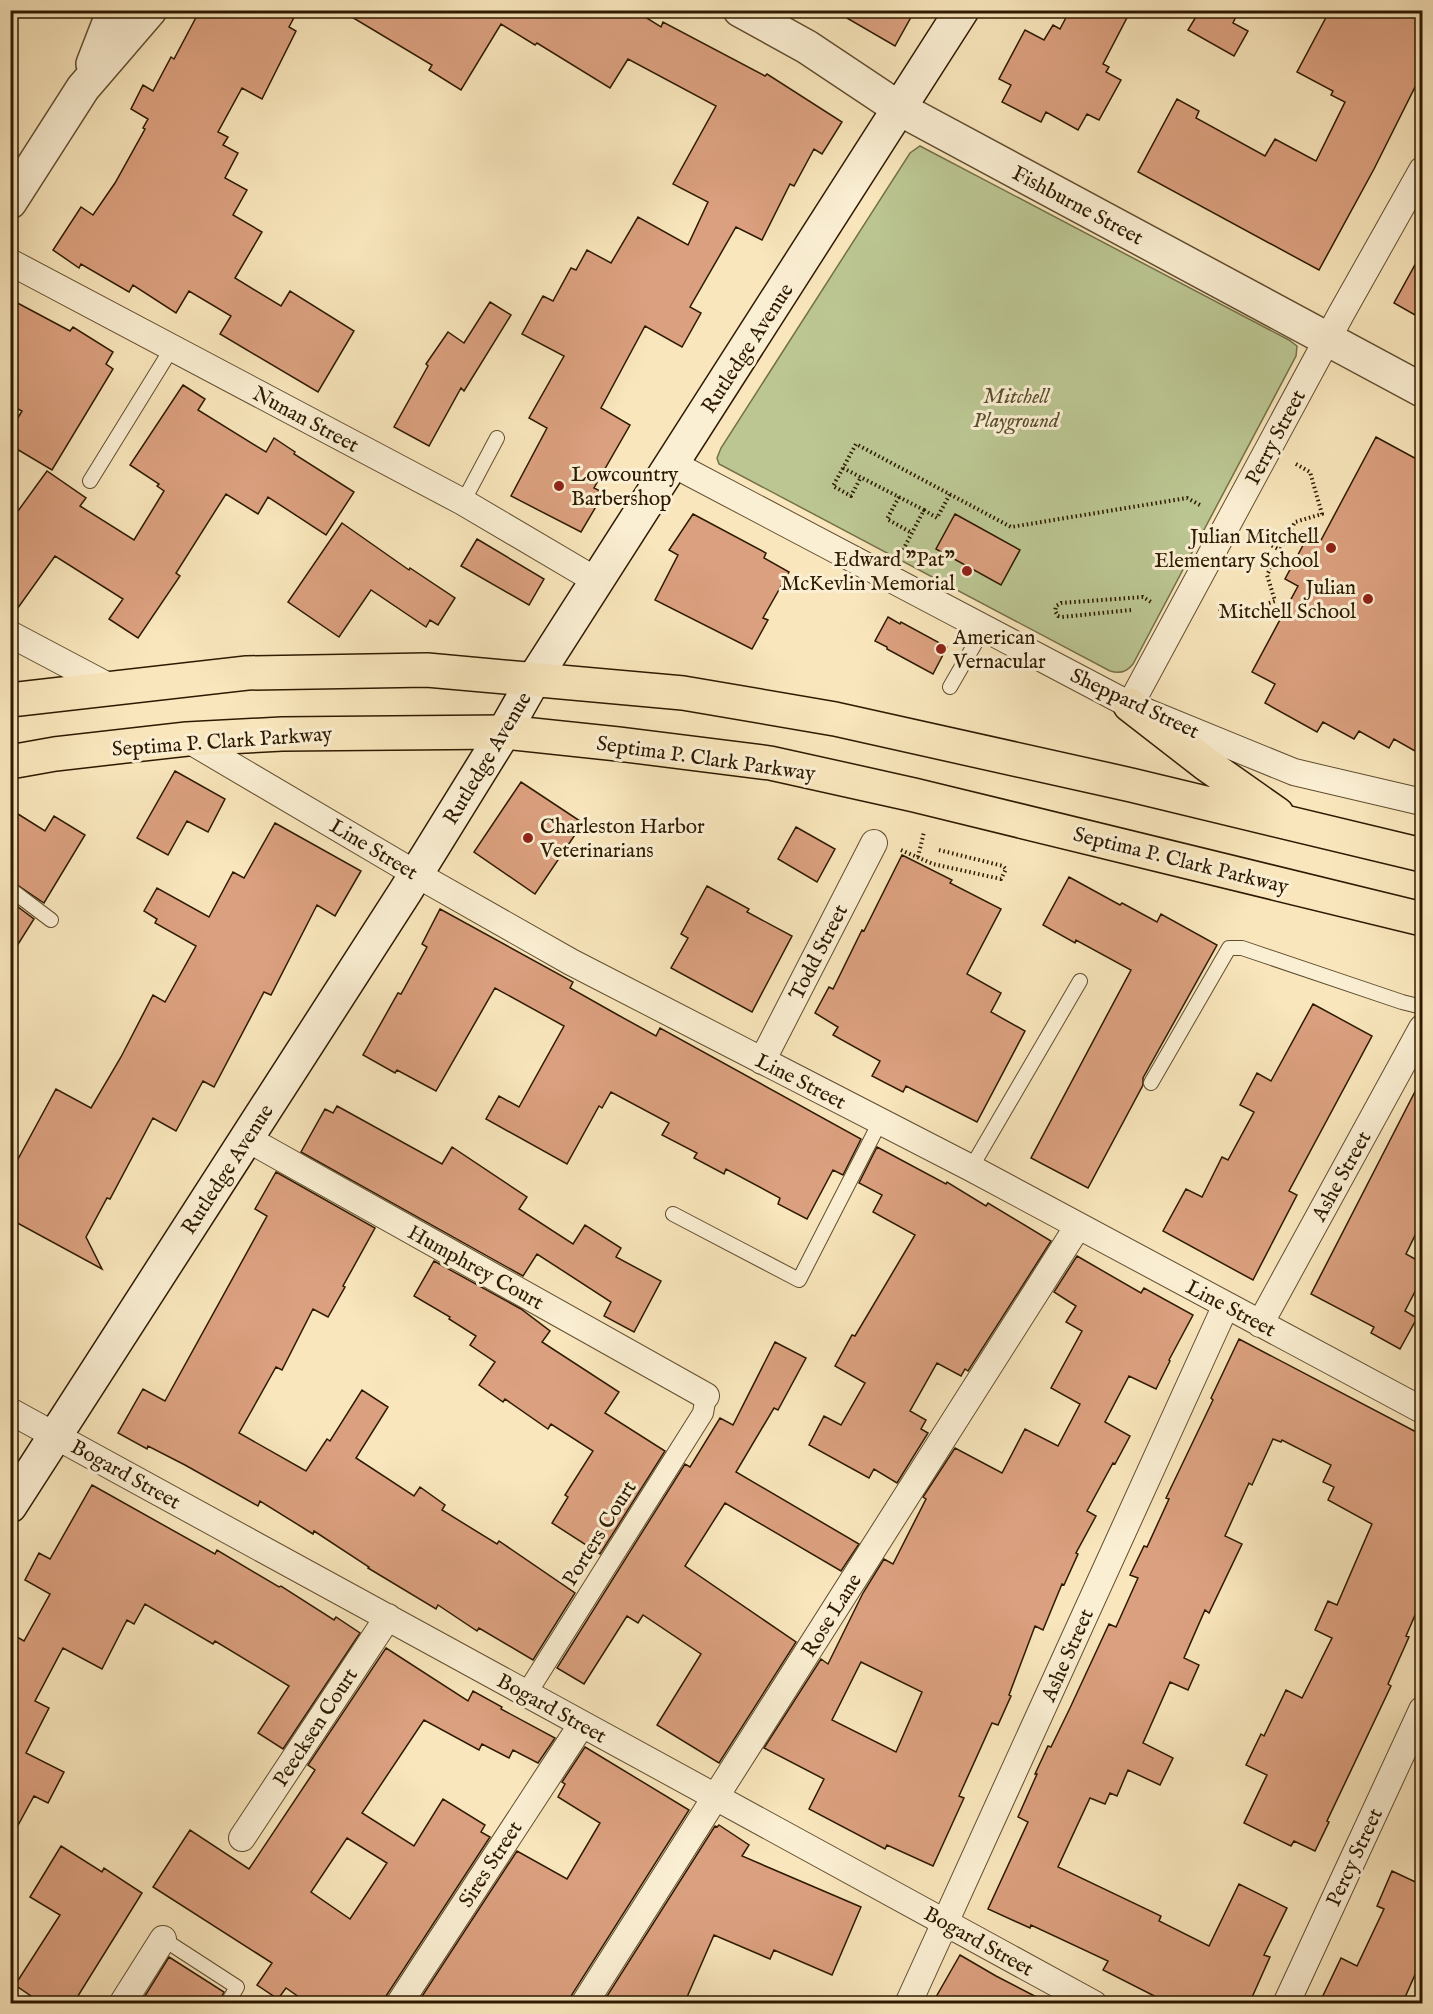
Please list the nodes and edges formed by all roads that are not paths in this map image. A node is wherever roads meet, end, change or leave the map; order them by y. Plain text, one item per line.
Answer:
1 (114, 10) edge
2 (150, 10) edge
3 (740, 10) edge
4 (962, 10) edge
5 (83, 88) junction
6 (900, 110) junction
7 (1422, 170) edge
8 (10, 202) edge
9 (10, 262) edge
10 (1327, 340) junction
11 (172, 348) junction
12 (1422, 390) edge
13 (497, 438) dead end
14 (673, 464) junction
15 (90, 481) dead end
16 (463, 502) junction
17 (597, 581) junction
18 (984, 628) junction
19 (10, 634) edge
20 (534, 679) junction
21 (950, 687) dead end
22 (112, 688) junction
23 (10, 700) edge
24 (1130, 705) junction
25 (504, 732) junction
26 (187, 739) junction
27 (10, 762) edge
28 (1422, 802) edge
29 (1291, 824) junction
30 (884, 846) road end
31 (1422, 855) edge
32 (416, 874) junction
33 (10, 889) edge
34 (1422, 919) edge
35 (51, 920) dead end
36 (1080, 981) dead end
37 (1422, 1007) edge
38 (1422, 1028) edge
39 (762, 1061) junction
40 (1151, 1083) dead end
41 (880, 1122) junction
42 (246, 1138) junction
43 (971, 1168) junction
44 (673, 1214) dead end
45 (1078, 1226) junction
46 (1226, 1305) junction
47 (1260, 1324) junction
48 (706, 1396) joint
49 (1422, 1410) edge
50 (10, 1411) edge
51 (57, 1436) junction
52 (10, 1506) edge
53 (388, 1617) junction
54 (526, 1694) junction
55 (1422, 1710) edge
56 (582, 1724) junction
57 (716, 1797) junction
58 (242, 1838) dead end
59 (945, 1922) junction
60 (163, 1939) joint
61 (122, 2004) edge
62 (227, 2004) edge
63 (399, 2004) edge
64 (584, 2004) edge
65 (908, 2004) edge
66 (1094, 2004) edge
67 (1286, 2004) edge

1 - 5 main road
2 - 5 main road
3 - 6 main road, Fishburne Street
4 - 6 main road, Rutledge Avenue
5 - 8 main road
6 - 10 main road, Fishburne Street
6 - 14 main road, Rutledge Avenue
7 - 10 street, Perry Street
9 - 11 street, Nunan Street
10 - 12 main road, Fishburne Street
10 - 24 street, Perry Street
11 - 15 lane
11 - 16 street, Nunan Street
13 - 16 lane
14 - 17 main road, Rutledge Avenue
14 - 18 street, Sheppard Street
16 - 17 street, Nunan Street
17 - 20 main road, Rutledge Avenue
18 - 21 lane
18 - 24 street, Sheppard Street
19 - 22 street
20 - 22 highway
20 - 25 main road, Rutledge Avenue
20 - 29 highway
22 - 23 highway
24 - 28 street, Sheppard Street
24 - 29 highway
25 - 26 highway, Septima P. Clark Parkway
25 - 32 main road, Rutledge Avenue
25 - 34 highway, Septima P. Clark Parkway
26 - 27 highway, Septima P. Clark Parkway
26 - 32 street, Line Street
29 - 31 highway
30 - 39 street, Todd Street
32 - 39 street, Line Street
32 - 42 main road, Rutledge Avenue
33 - 35 lane
36 - 43 lane
37 - 40 lane
38 - 47 street, Ashe Street
39 - 41 street, Line Street
41 - 43 street, Line Street
41 - 44 lane
42 - 48 street, Humphrey Court
42 - 51 main road, Rutledge Avenue
43 - 45 street, Line Street
45 - 46 street, Line Street
45 - 57 street, Rose Lane
46 - 47 street, Line Street
46 - 59 street, Ashe Street
47 - 49 street, Line Street
48 - 54 street, Porters Court
50 - 51 street, Bogard Street
51 - 52 main road, Rutledge Avenue
51 - 53 street, Bogard Street
53 - 54 street, Bogard Street
53 - 58 street, Peecksen Court
54 - 56 street, Bogard Street
55 - 67 street, Percy Street
56 - 57 street, Bogard Street
56 - 63 street, Sires Street
57 - 59 street, Bogard Street
57 - 64 street, Rose Lane
59 - 65 street, Ashe Street
59 - 66 street, Bogard Street
60 - 61 street
60 - 62 lane

